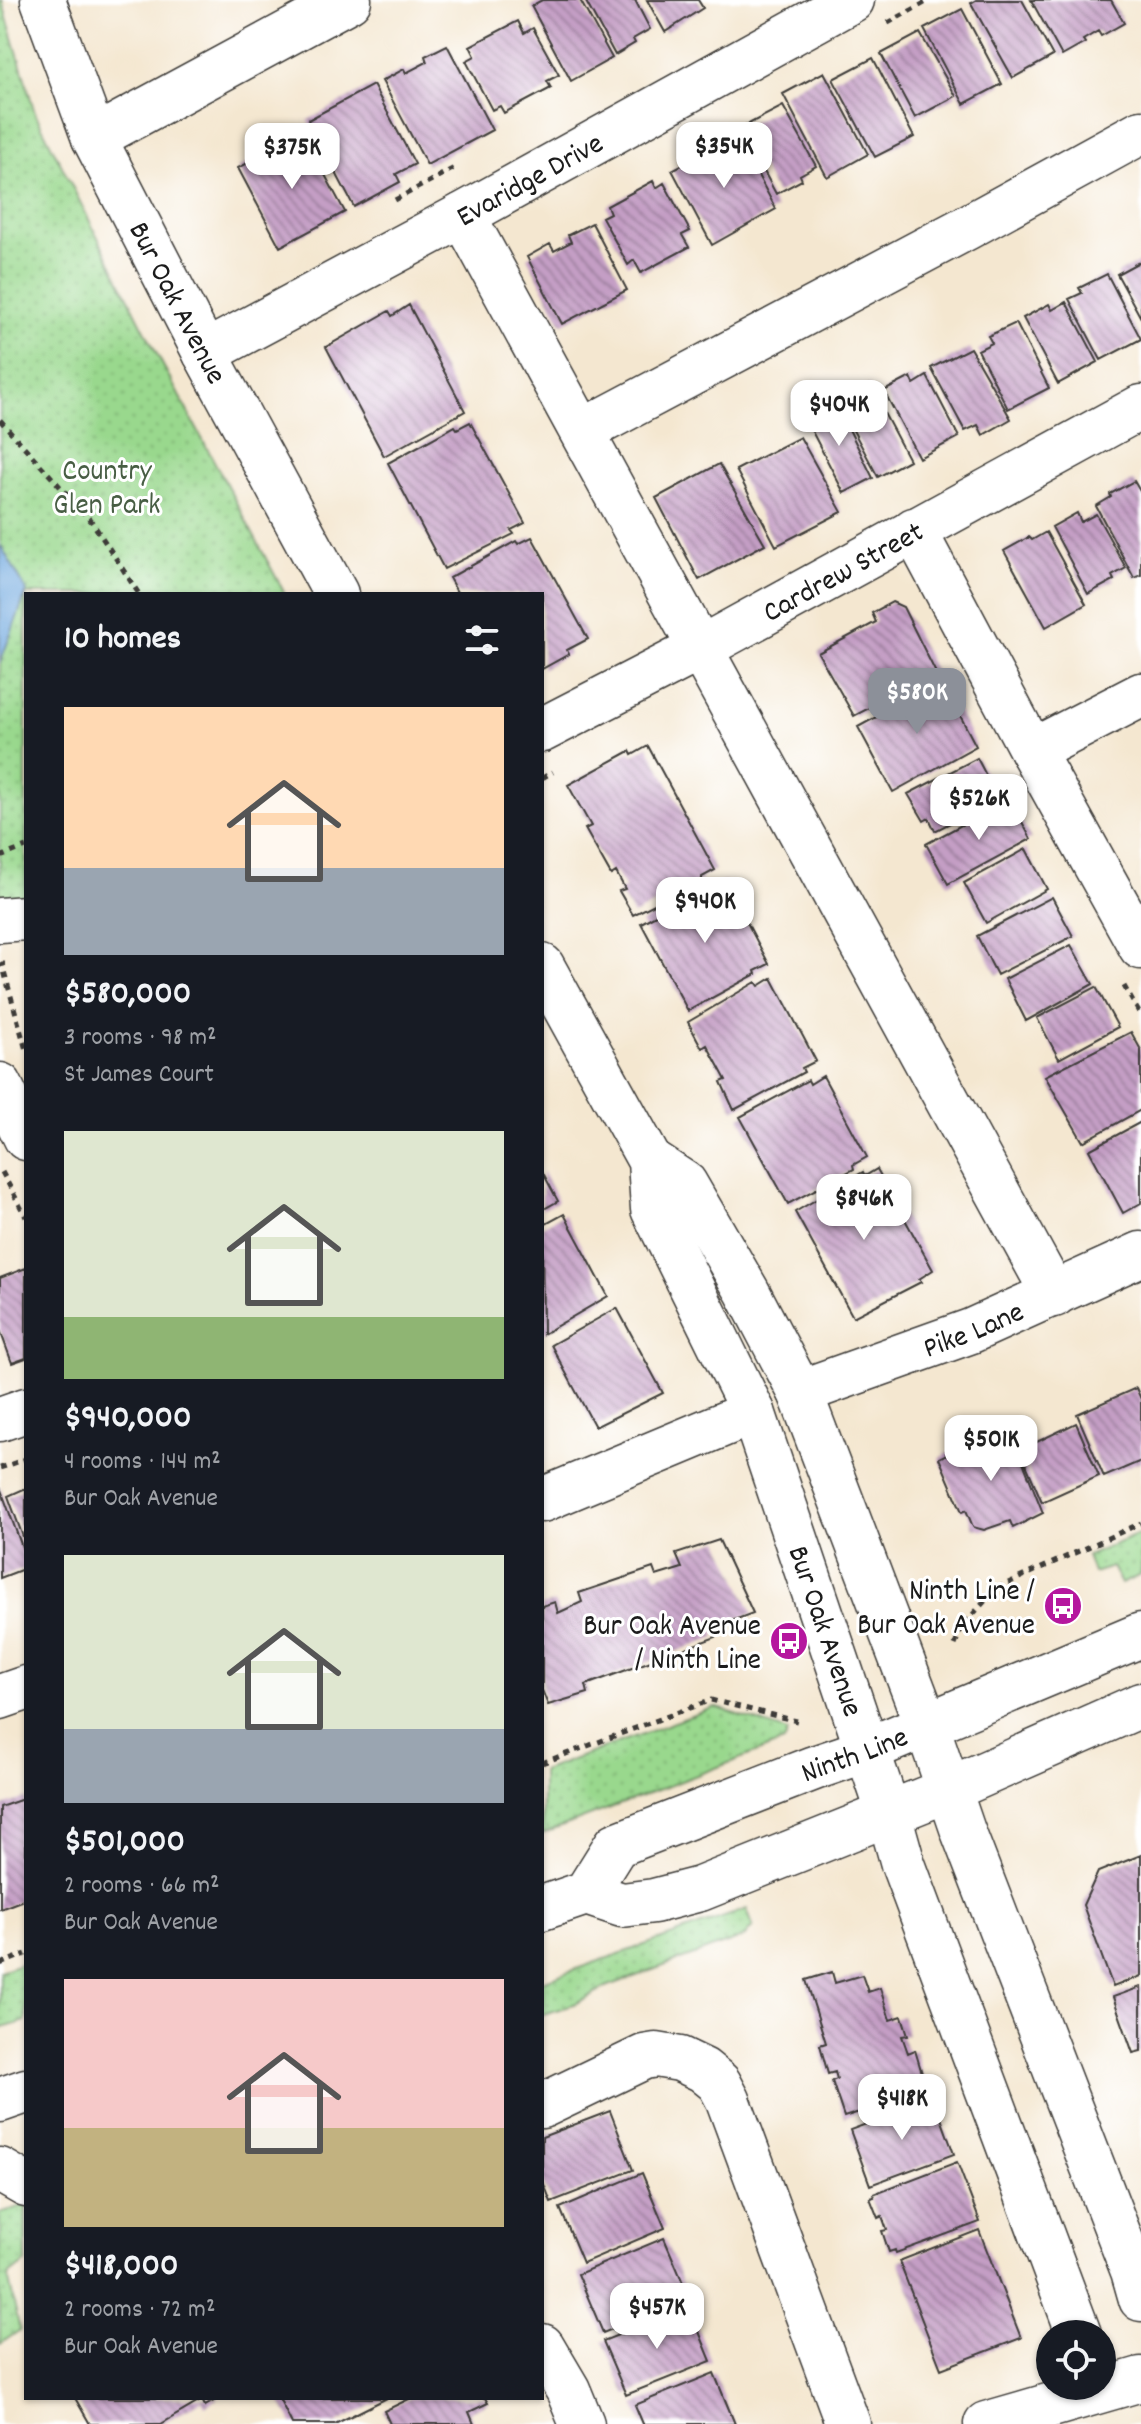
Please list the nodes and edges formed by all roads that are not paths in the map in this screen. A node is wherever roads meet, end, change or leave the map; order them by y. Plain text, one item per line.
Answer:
1 (43, 0) edge
2 (349, 0) edge
3 (852, 0) edge
4 (1141, 132) edge
5 (94, 138) junction
6 (463, 215) junction
7 (205, 353) junction
8 (1141, 407) edge
9 (583, 431) junction
10 (914, 530) junction
11 (335, 592) edge
12 (701, 648) junction
13 (1141, 695) edge
14 (544, 729) edge
15 (1032, 751) junction
16 (24, 918) edge
17 (0, 920) edge
18 (1141, 947) edge
19 (544, 970) edge
20 (0, 1085) edge
21 (24, 1134) edge
22 (24, 1151) edge
23 (0, 1160) edge
24 (650, 1161) junction
25 (1141, 1254) edge
26 (1054, 1295) junction
27 (800, 1392) junction
28 (24, 1411) edge
29 (753, 1412) junction
30 (0, 1419) edge
31 (544, 1499) edge
32 (1141, 1635) edge
33 (24, 1689) edge
34 (0, 1697) edge
35 (1141, 1705) edge
36 (927, 1726) junction
37 (867, 1750) junction
38 (950, 1789) junction
39 (889, 1814) junction
40 (586, 1893) junction
41 (544, 1907) edge
42 (24, 2092) edge
43 (0, 2100) edge
44 (544, 2105) edge
45 (0, 2170) edge
46 (24, 2184) edge
47 (1141, 2299) edge
48 (1074, 2320) edge
49 (544, 2349) edge
50 (1141, 2379) edge
51 (1116, 2392) edge
52 (1099, 2400) edge
53 (582, 2424) edge
54 (848, 2424) edge
55 (986, 2424) edge

1 - 5 street, Bur Oak Avenue
2 - 5 street
3 - 6 street, Evaridge Drive
4 - 9 street
5 - 7 street, Bur Oak Avenue
6 - 7 street, Evaridge Drive
6 - 9 street
7 - 11 street, Bur Oak Avenue
8 - 10 street, Cardrew Street
9 - 12 street
10 - 12 street, Cardrew Street
10 - 15 street
12 - 14 street, Cardrew Street
12 - 26 street
13 - 15 street
15 - 18 street
16 - 17 street
19 - 24 street, Bur Oak Avenue
20 - 21 street
22 - 23 street
24 - 27 street, Bur Oak Avenue
24 - 29 street, Bur Oak Avenue
25 - 26 street, Pike Lane
26 - 27 street, Pike Lane
27 - 36 street, Bur Oak Avenue
28 - 30 street
29 - 31 street
29 - 37 street, Bur Oak Avenue
32 - 36 street, Ninth Line
33 - 34 street
35 - 38 street
36 - 37 street, Ninth Line
36 - 38 street, Bur Oak Avenue
37 - 39 street, Bur Oak Avenue
37 - 40 street, Ninth Line
38 - 39 street
38 - 47 street, Bur Oak Avenue
39 - 40 street
39 - 48 street, Bur Oak Avenue
40 - 41 street
42 - 43 street
44 - 54 street
45 - 46 street
49 - 53 street
50 - 51 street
52 - 55 street

